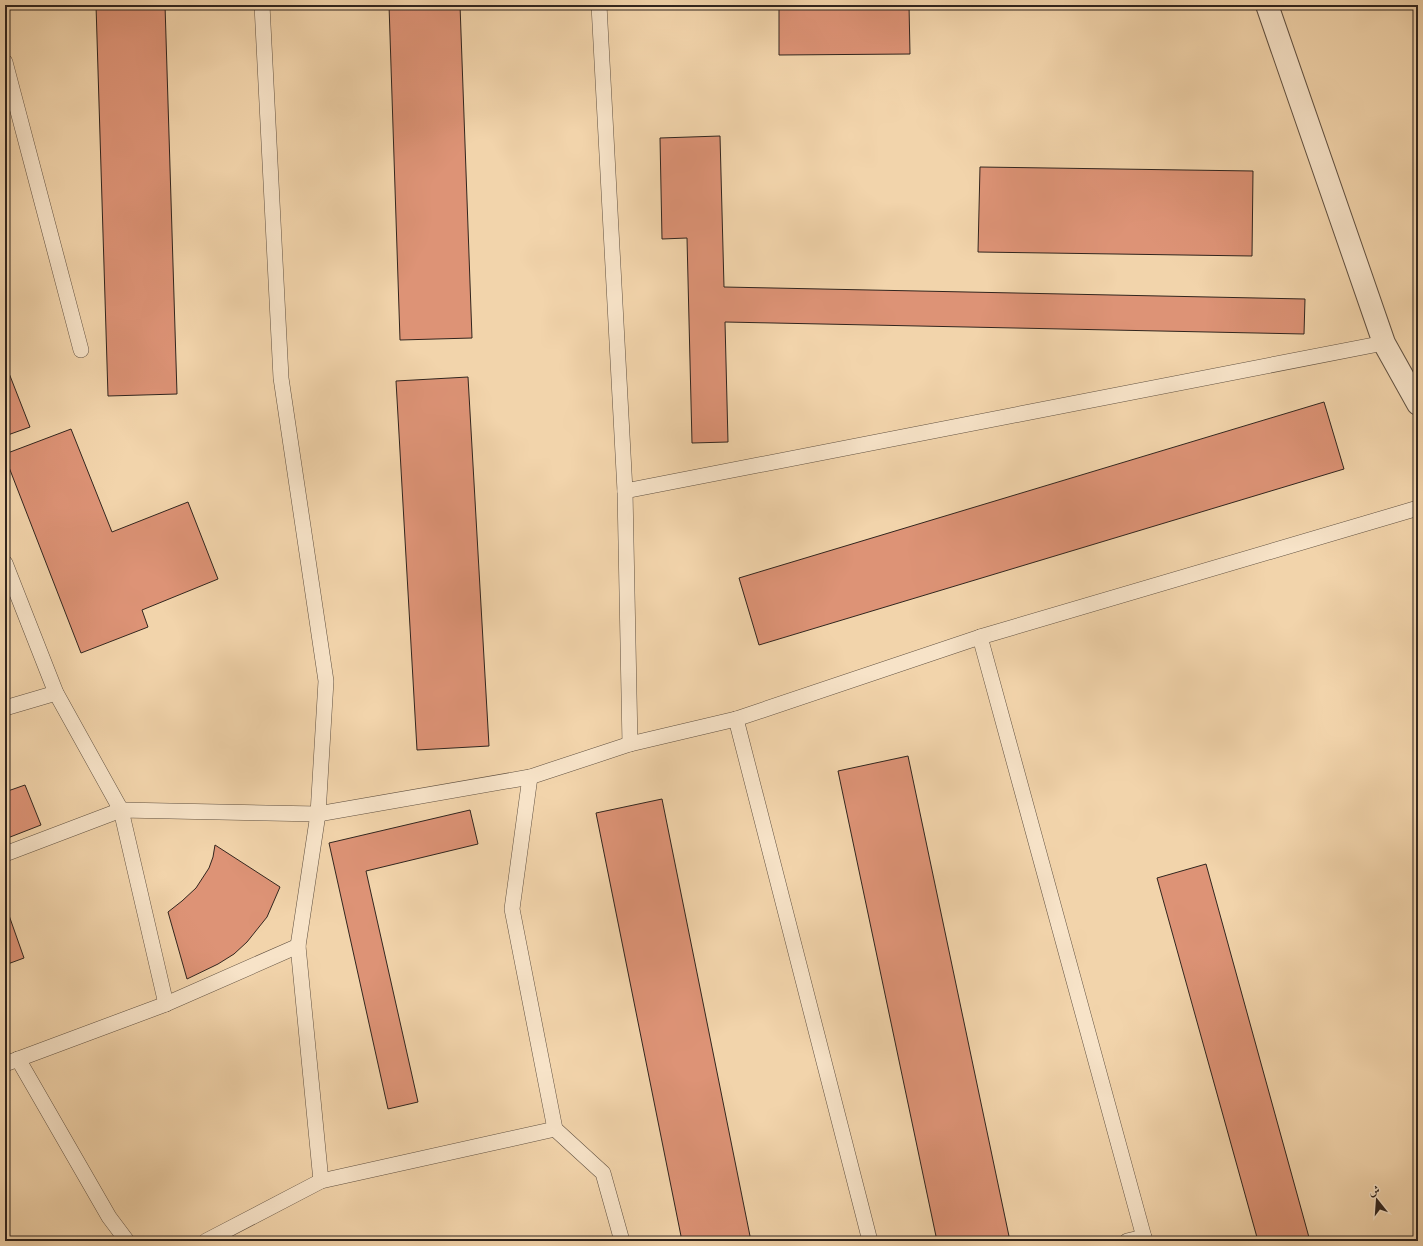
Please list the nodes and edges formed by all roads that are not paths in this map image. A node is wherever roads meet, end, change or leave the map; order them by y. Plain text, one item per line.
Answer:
1 (262, 5) edge
2 (599, 5) edge
3 (1268, 5) edge
4 (5, 62) edge
5 (1384, 343) junction
6 (81, 350) dead end
7 (1418, 404) edge
8 (625, 491) junction
9 (1418, 508) edge
10 (5, 563) edge
11 (980, 637) junction
12 (56, 693) junction
13 (5, 708) edge
14 (736, 719) junction
15 (630, 744) junction
16 (530, 777) junction
17 (121, 810) junction
18 (318, 814) junction
19 (5, 854) edge
20 (298, 946) junction
21 (166, 1004) junction
22 (11, 1061) edge
23 (555, 1129) junction
24 (321, 1181) junction
25 (1144, 1239) edge
26 (127, 1241) edge
27 (206, 1241) edge
28 (622, 1241) edge
29 (870, 1241) edge
30 (1127, 1241) edge

1 - 18 lane
2 - 8 lane
3 - 5 street
4 - 6 lane
5 - 7 street
5 - 8 lane
8 - 15 lane
9 - 11 lane
10 - 12 lane
11 - 14 lane
11 - 25 lane
12 - 13 lane
12 - 17 lane
14 - 15 lane
14 - 29 lane
15 - 16 lane
16 - 18 lane
16 - 23 lane
17 - 18 lane
17 - 19 lane
17 - 21 lane
18 - 20 lane
20 - 21 lane
20 - 24 lane
21 - 22 lane
22 - 26 lane
23 - 24 lane
23 - 28 lane
24 - 27 lane
25 - 30 lane

